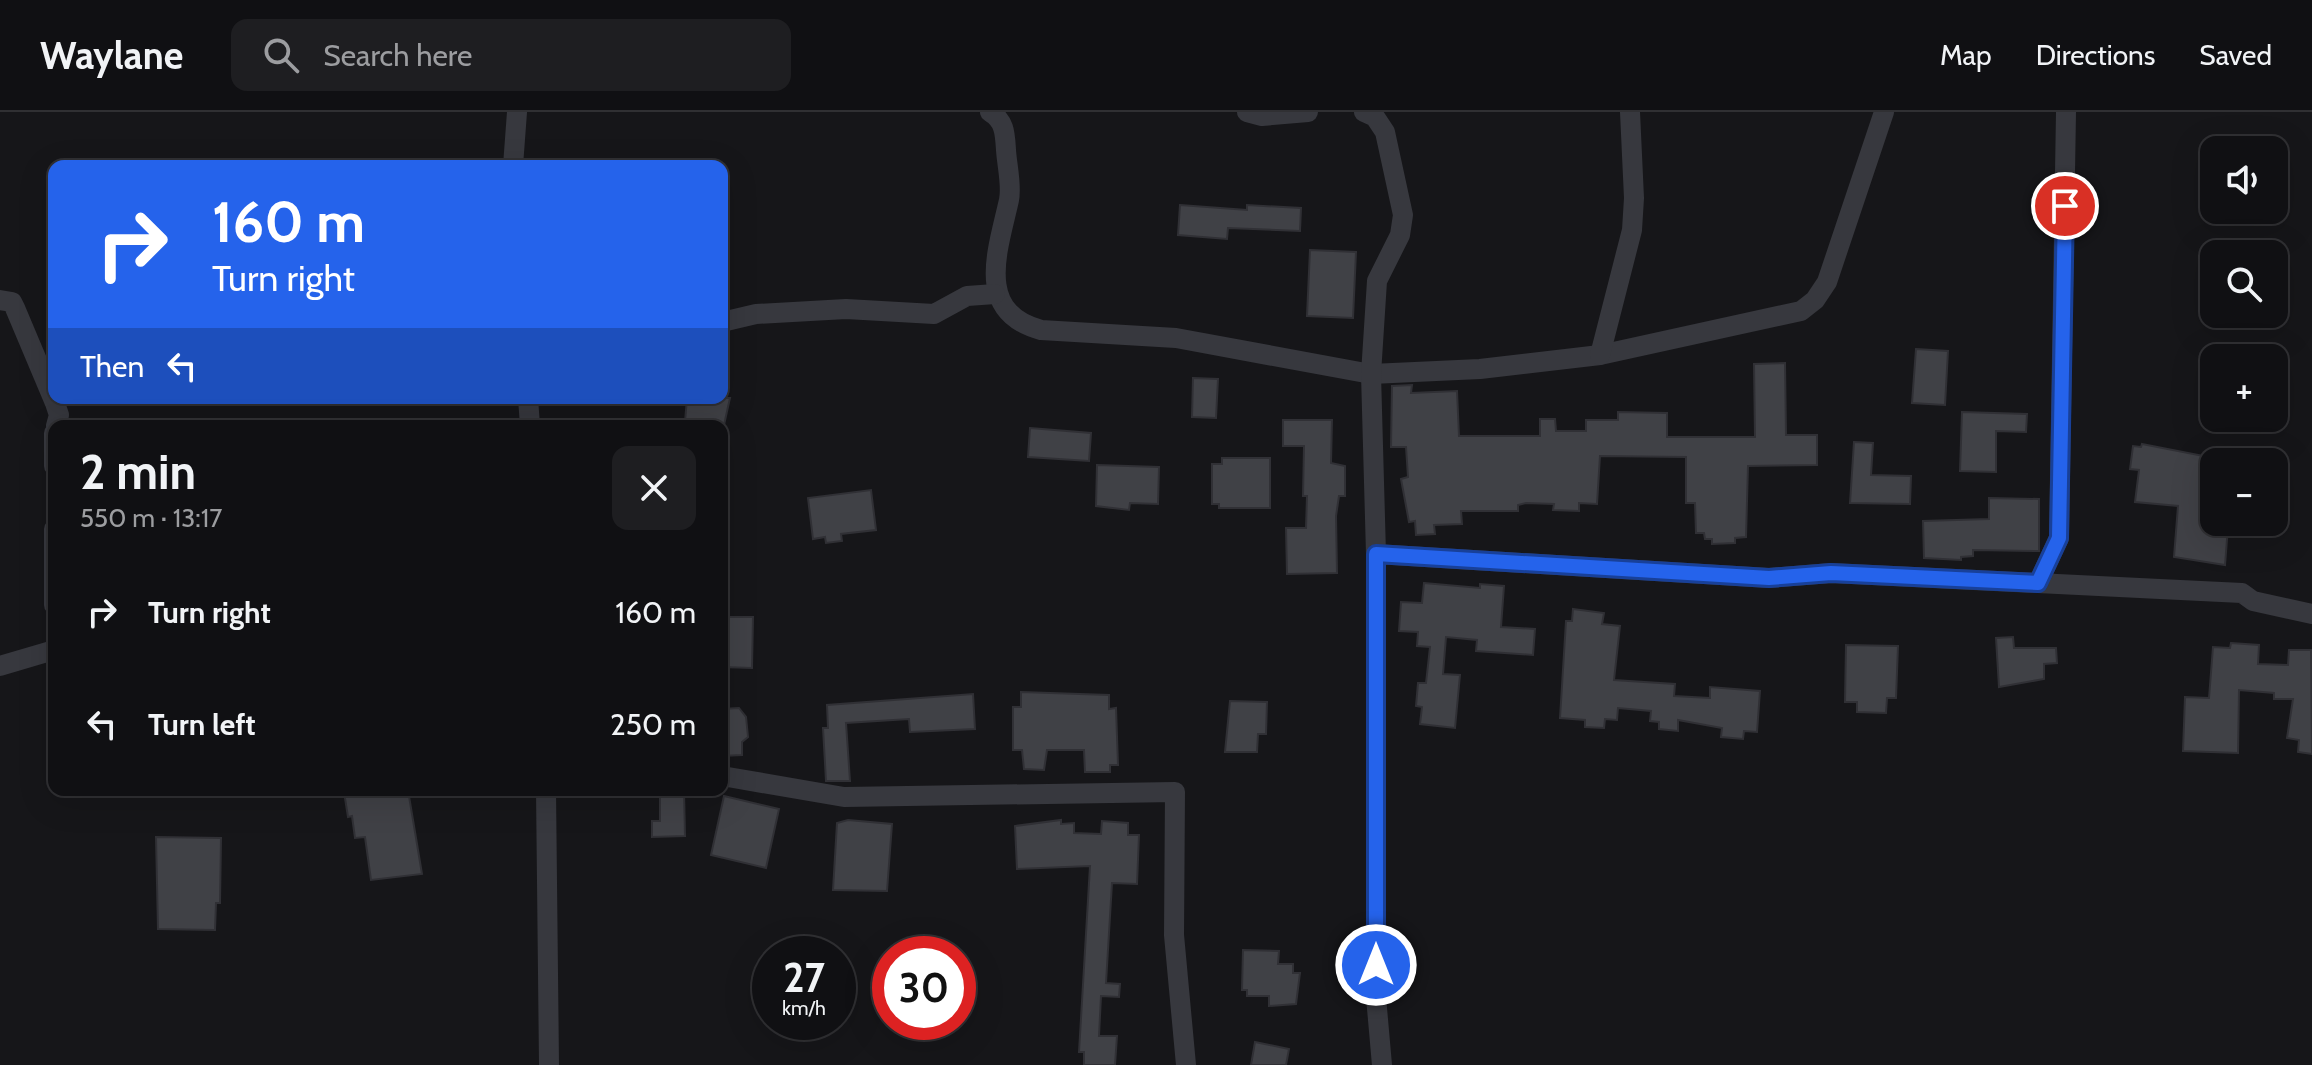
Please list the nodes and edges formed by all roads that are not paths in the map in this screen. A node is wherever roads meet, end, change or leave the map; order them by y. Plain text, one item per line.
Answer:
1 (517, 112) edge
2 (990, 112) edge
3 (1247, 112) edge
4 (1308, 112) edge
5 (1364, 112) edge
6 (1630, 112) edge
7 (1884, 112) edge
8 (2066, 112) edge
9 (513, 160) edge
10 (995, 294) junction
11 (0, 300) edge
12 (728, 321) edge
13 (1600, 355) junction
14 (1371, 374) junction
15 (48, 386) edge
16 (1376, 554) junction
17 (2038, 583) junction
18 (2312, 614) edge
19 (48, 652) edge
20 (0, 666) edge
21 (728, 777) edge
22 (546, 796) edge
23 (549, 1065) edge
24 (1186, 1065) edge
25 (1382, 1065) edge

1 - 9 street
2 - 10 street
3 - 4 street
5 - 14 street
6 - 13 street
7 - 13 street
8 - 17 street
10 - 12 street
10 - 14 street
11 - 15 street
13 - 14 street
14 - 16 street
16 - 17 street
16 - 25 street
17 - 18 street
19 - 20 street
21 - 24 street
22 - 23 street

